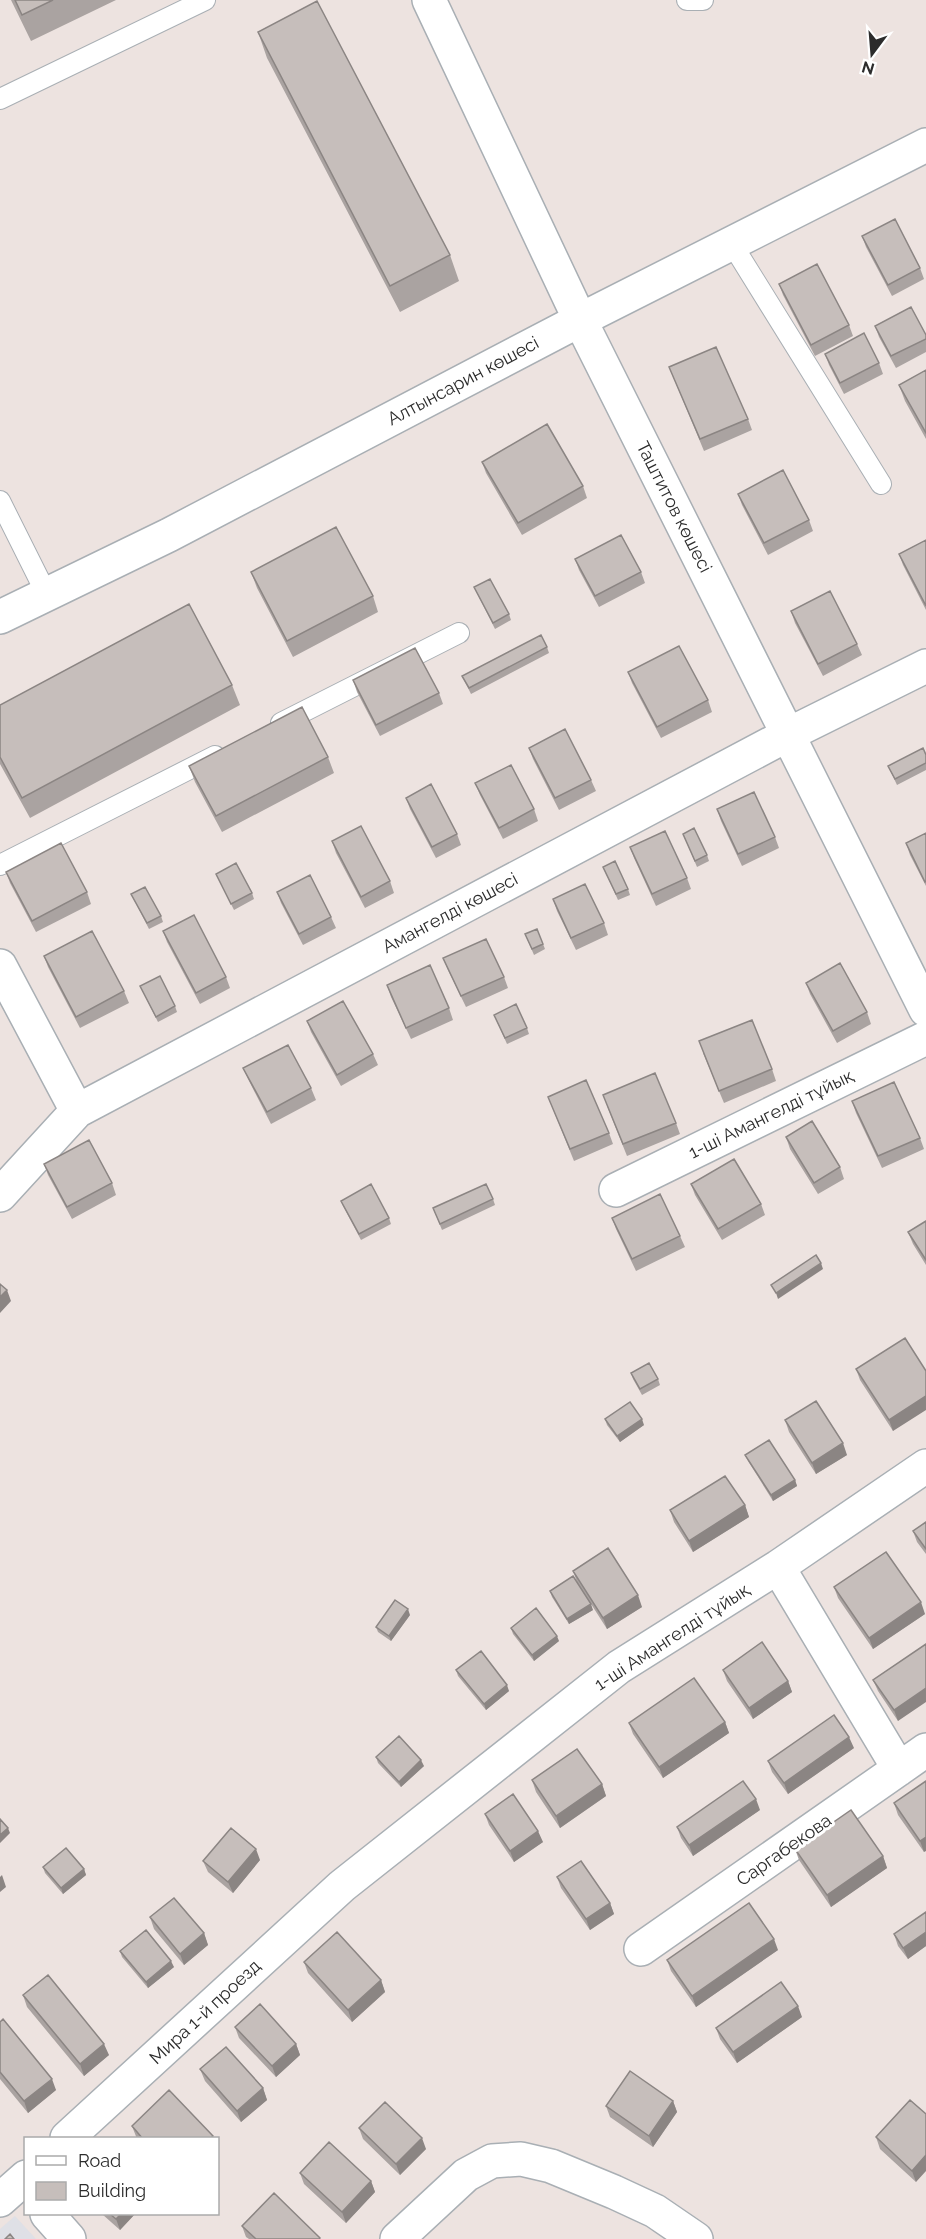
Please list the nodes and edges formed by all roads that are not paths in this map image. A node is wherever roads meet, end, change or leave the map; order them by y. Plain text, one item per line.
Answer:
1 (205, 0) edge
2 (429, 0) edge
3 (687, 0) edge
4 (703, 0) edge
5 (0, 99) edge
6 (926, 145) edge
7 (732, 244) junction
8 (580, 320) junction
9 (881, 484) dead end
10 (0, 501) edge
11 (46, 593) junction
12 (0, 617) edge
13 (459, 633) dead end
14 (926, 666) edge
15 (267, 730) edge
16 (789, 734) junction
17 (235, 746) edge
18 (0, 865) edge
19 (0, 966) edge
20 (926, 1010) edge
21 (926, 1038) edge
22 (77, 1111) junction
23 (616, 1190) dead end
24 (0, 1195) edge
25 (926, 1466) edge
26 (778, 1567) junction
27 (926, 1750) edge
28 (899, 1769) junction
29 (342, 1886) joint
30 (641, 1949) dead end
31 (69, 2137) edge
32 (48, 2215) edge
33 (69, 2239) edge
34 (397, 2239) edge
35 (696, 2239) edge

1 - 5 lane
2 - 8 street, Таштитов көшесі
3 - 4 lane
6 - 7 street, Алтынсарин көшесі
7 - 8 street, Алтынсарин көшесі
7 - 9 lane
8 - 11 street, Алтынсарин көшесі
8 - 16 street, Таштитов көшесі
10 - 11 lane
11 - 12 street, Алтынсарин көшесі
13 - 15 lane
14 - 16 street, Амангелді көшесі
16 - 20 street, Таштитов көшесі
16 - 22 street, Амангелді көшесі
17 - 18 lane
19 - 22 street
21 - 23 street, 1-ші Амангелді тұйық
22 - 24 street, Амангелді көшесі
25 - 26 street, 1-ші Амангелді тұйық
26 - 28 street
26 - 29 street, 1-ші Амангелді тұйық
27 - 28 street, Саргабекова
28 - 30 street, Саргабекова
29 - 31 street, Мира 1-й проезд
32 - 33 street
34 - 35 street

